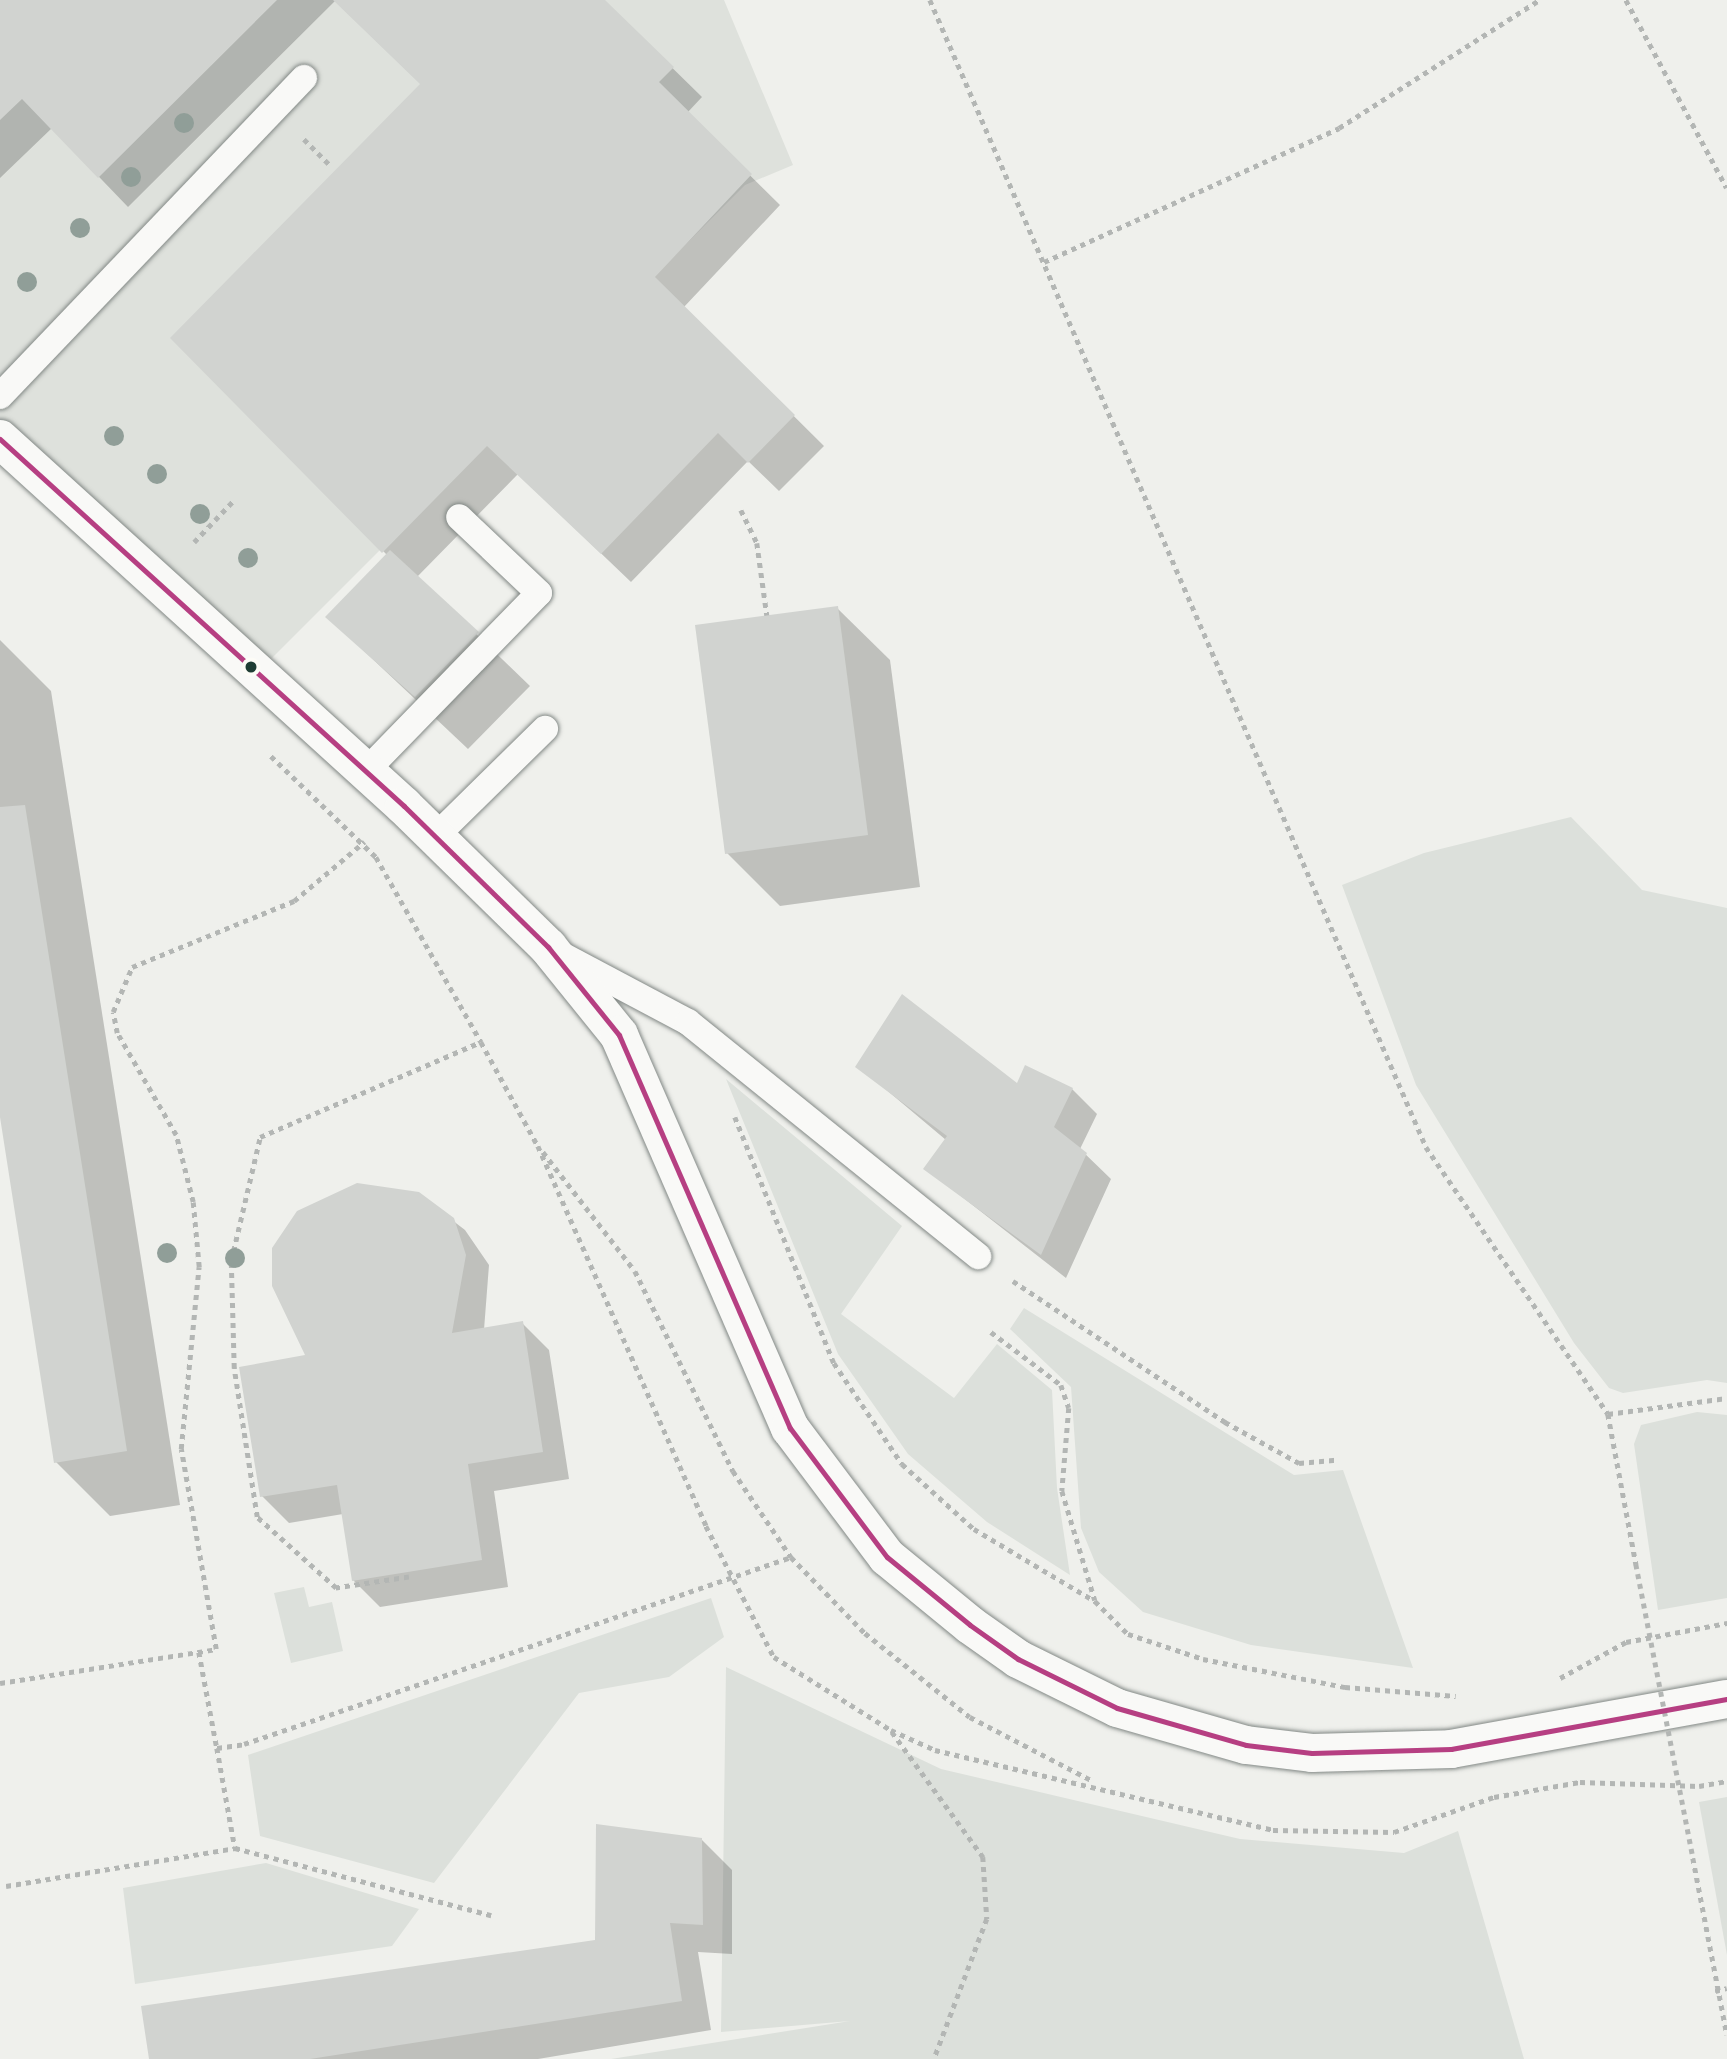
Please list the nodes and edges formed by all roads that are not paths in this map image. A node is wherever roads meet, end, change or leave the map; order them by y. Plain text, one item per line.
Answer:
1 (304, 78) dead end
2 (0, 396) edge
3 (7, 459) edge
4 (459, 517) dead end
5 (545, 729) dead end
6 (366, 771) junction
7 (436, 836) junction
8 (548, 947) junction
9 (978, 1256) road end
10 (1727, 1699) edge

1 - 2 lane
3 - 6 main road
4 - 6 lane
5 - 7 lane
6 - 7 main road
7 - 8 main road
8 - 9 lane
8 - 10 main road

